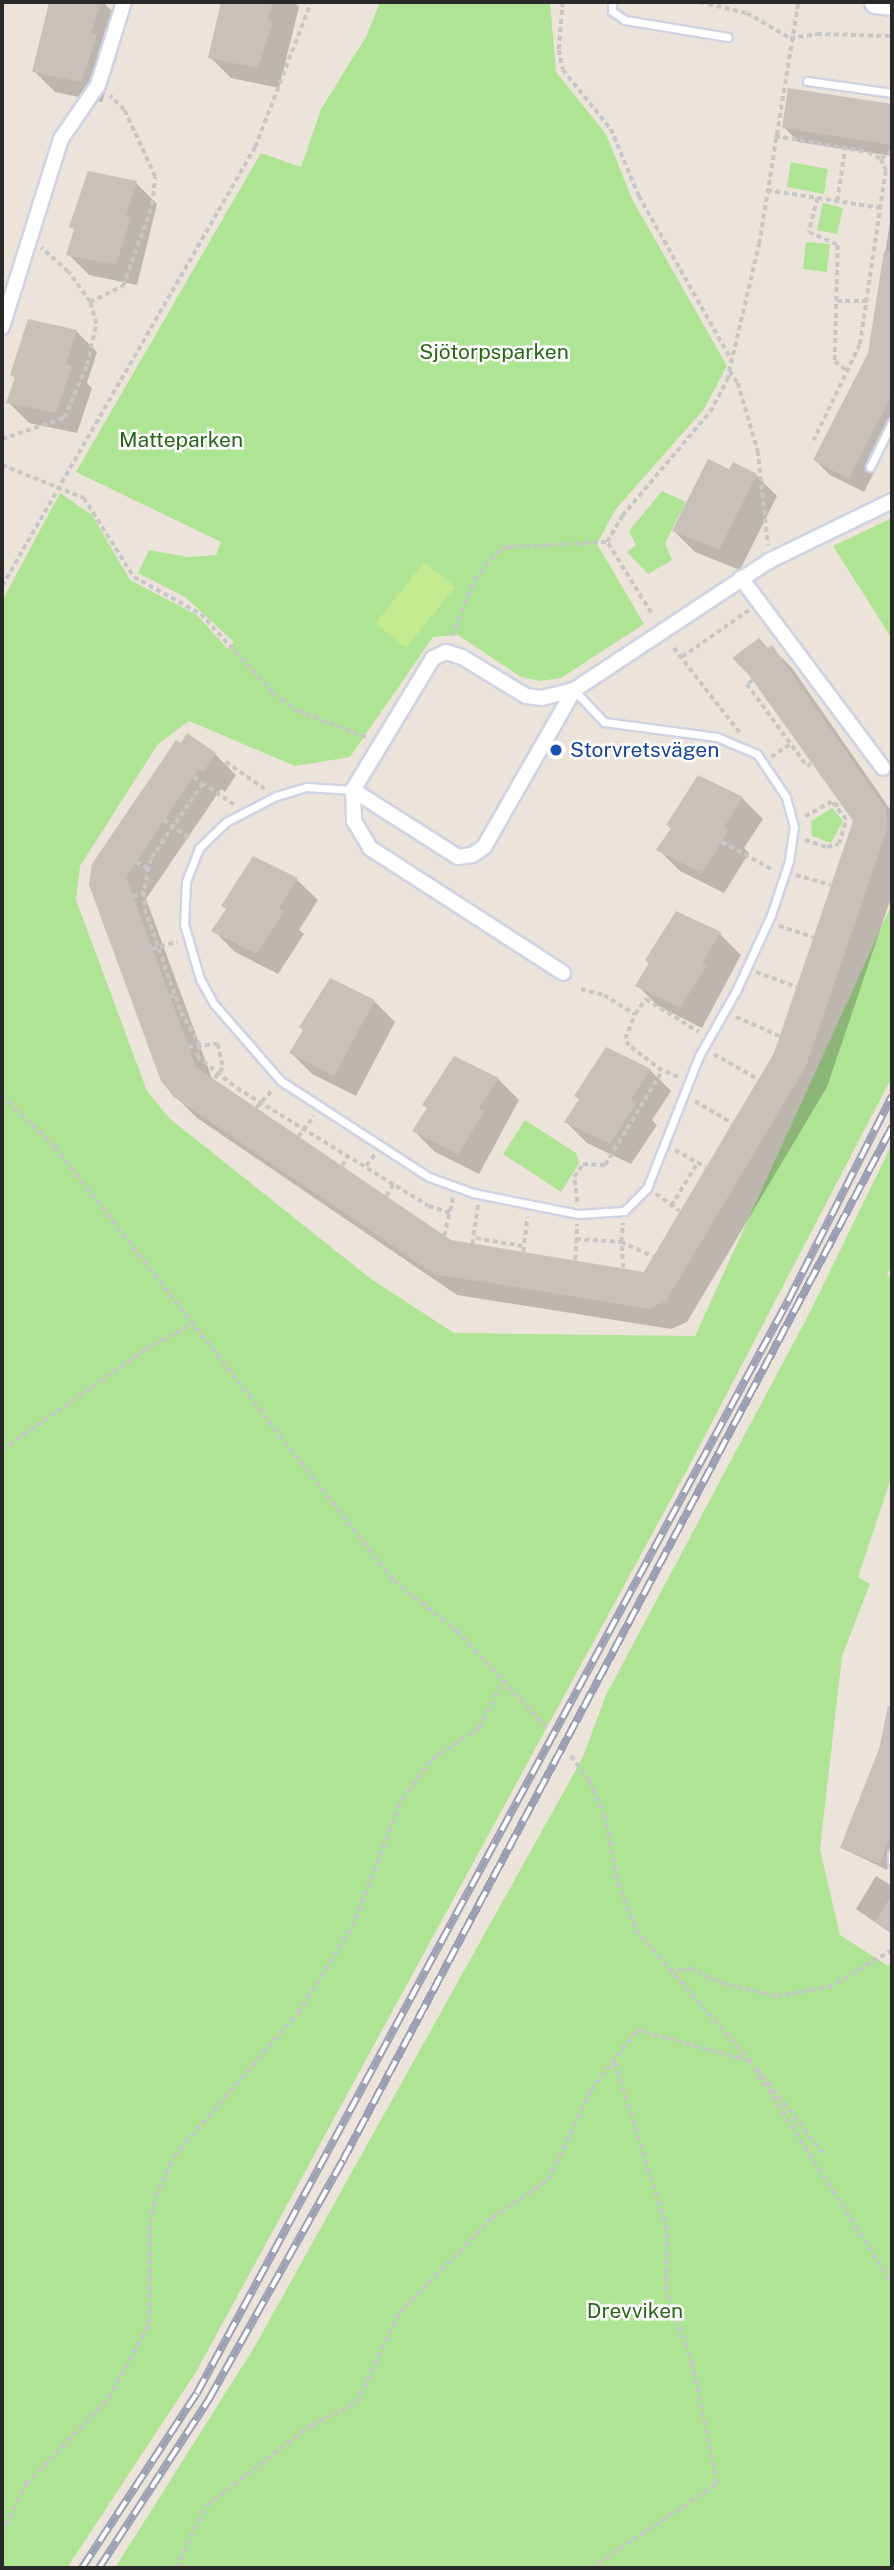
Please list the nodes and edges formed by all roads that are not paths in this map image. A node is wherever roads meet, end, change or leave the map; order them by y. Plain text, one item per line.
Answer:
1 (124, 2) edge
2 (612, 2) edge
3 (875, 2) edge
4 (892, 4) edge
5 (728, 37) dead end
6 (807, 81) dead end
7 (892, 93) edge
8 (2, 327) edge
9 (892, 422) edge
10 (870, 467) dead end
11 (892, 502) edge
12 (741, 578) junction
13 (575, 690) junction
14 (883, 768) dead end
15 (353, 790) junction
16 (563, 973) dead end
17 (892, 1854) edge
18 (892, 1862) edge

1 - 8 street
2 - 5 lane
3 - 4 street
6 - 7 lane
9 - 10 lane
11 - 12 street
12 - 13 street
12 - 14 street
13 - 15 street
13 - 15 street
13 - 15 lane
15 - 16 street
17 - 18 lane

